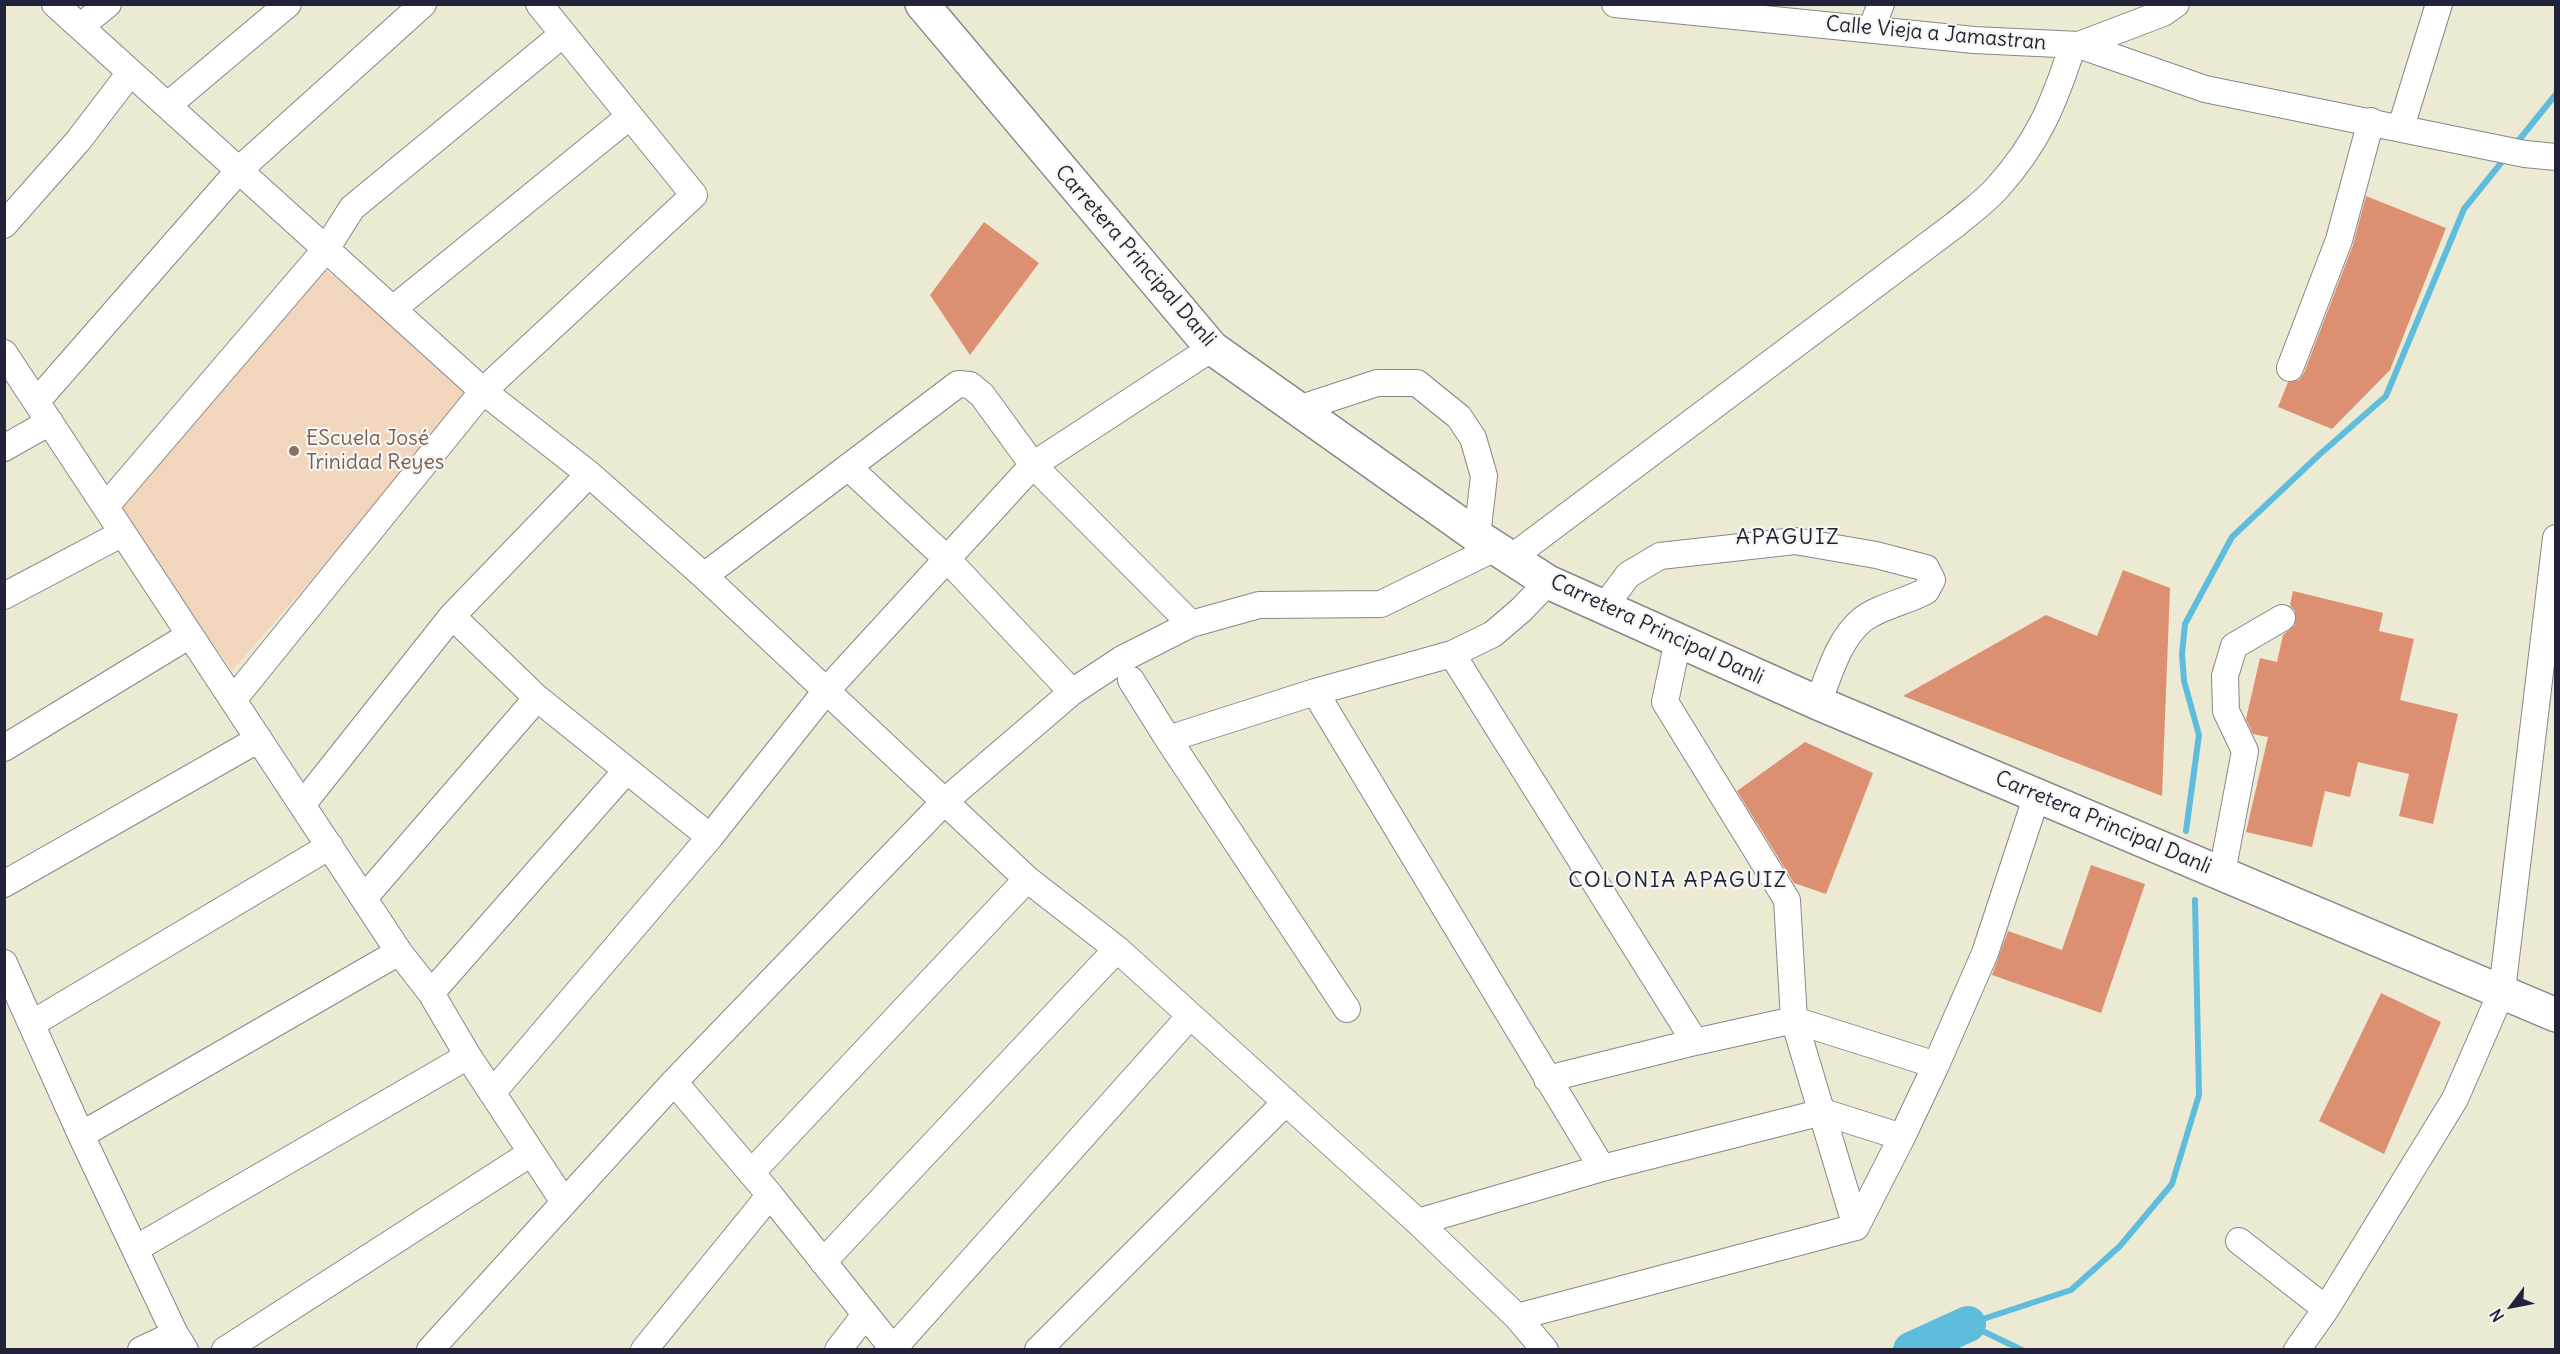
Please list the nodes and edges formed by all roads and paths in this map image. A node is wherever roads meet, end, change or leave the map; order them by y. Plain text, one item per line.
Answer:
1 (55, 4) edge
2 (108, 4) edge
3 (288, 4) edge
4 (423, 4) edge
5 (539, 4) edge
6 (922, 4) edge
7 (1615, 4) edge
8 (1881, 4) edge
9 (2176, 4) edge
10 (2439, 4) edge
11 (1620, 5) edge
12 (81, 26) junction
13 (1871, 29) junction
14 (563, 34) junction
15 (2076, 45) junction
16 (130, 73) junction
17 (168, 105) junction
18 (630, 116) junction
19 (2371, 121) junction
20 (2401, 127) junction
21 (2556, 157) edge
22 (240, 169) junction
23 (4, 225) edge
24 (326, 249) junction
25 (393, 309) junction
26 (1212, 348) junction
27 (4, 352) edge
28 (2290, 368) dead end
29 (483, 391) junction
30 (1298, 409) junction
31 (44, 412) junction
32 (4, 448) edge
33 (1033, 465) junction
34 (848, 467) junction
35 (589, 474) junction
36 (106, 506) junction
37 (123, 533) junction
38 (2556, 538) edge
39 (1494, 547) junction
40 (947, 559) junction
41 (1896, 560) junction
42 (704, 576) junction
43 (1548, 582) junction
44 (4, 596) edge
45 (1900, 601) junction
46 (1605, 606) junction
47 (452, 616) junction
48 (2282, 618) dead end
49 (1191, 624) junction
50 (190, 635) junction
51 (1678, 640) junction
52 (1452, 654) junction
53 (1131, 680) dead end
54 (826, 692) junction
55 (1072, 692) junction
56 (1314, 692) junction
57 (537, 698) junction
58 (233, 700) junction
59 (1818, 703) junction
60 (2546, 720) edge
61 (259, 739) junction
62 (1168, 739) junction
63 (4, 748) edge
64 (626, 771) junction
65 (2037, 795) junction
66 (945, 801) junction
67 (302, 805) junction
68 (710, 837) junction
69 (330, 846) junction
70 (2222, 873) junction
71 (1028, 879) junction
72 (4, 884) edge
73 (363, 898) junction
74 (1117, 949) junction
75 (399, 952) junction
76 (4, 963) edge
77 (2502, 991) junction
78 (431, 993) junction
79 (1347, 1009) dead end
80 (2556, 1015) edge
81 (1190, 1016) junction
82 (1794, 1020) junction
83 (33, 1023) junction
84 (1695, 1042) junction
85 (468, 1056) junction
86 (1936, 1065) junction
87 (1547, 1079) junction
88 (674, 1082) junction
89 (492, 1093) junction
90 (1286, 1102) junction
91 (1823, 1112) junction
92 (81, 1135) junction
93 (1902, 1137) junction
94 (531, 1153) junction
95 (1602, 1168) junction
96 (751, 1173) junction
97 (770, 1195) junction
98 (564, 1202) junction
99 (1418, 1222) junction
100 (1856, 1227) junction
101 (2239, 1240) dead end
102 (135, 1249) junction
103 (823, 1262) junction
104 (2326, 1309) junction
105 (865, 1315) junction
106 (1517, 1317) junction
107 (180, 1342) edge
108 (437, 1347) edge
109 (893, 1349) edge
110 (141, 1350) edge
111 (225, 1350) edge
112 (644, 1350) edge
113 (838, 1350) edge
114 (1038, 1350) edge
115 (1545, 1350) edge
116 (2297, 1350) edge

1 - 12 street
2 - 12 street
3 - 17 street
4 - 22 street
5 - 14 street
6 - 26 main road, Carretera Principal Danli
7 - 11 street, Calle Vieja a Jamastran
8 - 13 street
9 - 15 street, Calle Vieja a Jamastran
10 - 20 street
11 - 13 street, Calle Vieja a Jamastran
12 - 16 street
13 - 15 street, Calle Vieja a Jamastran
14 - 18 street
14 - 24 street
15 - 19 street
15 - 39 street
16 - 17 street
16 - 23 street
17 - 22 street
18 - 25 street
18 - 29 street
19 - 20 street
19 - 28 street
20 - 21 street
22 - 24 street
22 - 31 street
24 - 25 street
24 - 36 street
25 - 29 street
26 - 30 main road, Carretera Principal Danli
26 - 33 street
27 - 31 street
29 - 35 street
29 - 58 street
30 - 39 main road, Carretera Principal Danli
30 - 39 street
31 - 32 street
31 - 36 street
33 - 34 street
33 - 40 street
33 - 49 street
34 - 40 street
34 - 42 street
35 - 42 street
35 - 47 street
36 - 37 street
37 - 44 street
37 - 50 street
38 - 60 street
39 - 43 main road, Carretera Principal Danli
39 - 49 street
40 - 54 street
40 - 55 street
41 - 45 street
41 - 45 street
41 - 46 street
42 - 54 street
43 - 46 main road, Carretera Principal Danli
43 - 52 street
45 - 59 street
46 - 51 main road, Carretera Principal Danli
47 - 57 street
47 - 67 street
48 - 70 street
49 - 55 street
50 - 58 street
50 - 63 street
51 - 59 main road, Carretera Principal Danli
51 - 82 street
52 - 56 street
52 - 84 street
53 - 62 street
54 - 66 street
54 - 68 street
55 - 66 street
56 - 62 street
56 - 87 street
57 - 64 street
57 - 73 street
58 - 61 street
59 - 65 main road, Carretera Principal Danli
60 - 77 street
61 - 67 street
61 - 72 street
62 - 79 street
64 - 68 street
64 - 78 street
65 - 70 main road, Carretera Principal Danli
65 - 86 street
66 - 71 street
66 - 88 street
67 - 69 street
68 - 89 street
69 - 73 street
69 - 83 street
70 - 77 main road, Carretera Principal Danli
71 - 74 street
71 - 96 street
73 - 75 street
74 - 81 street
74 - 103 street
75 - 78 street
75 - 92 street
76 - 83 street
77 - 80 main road, Carretera Principal Danli
77 - 104 street
78 - 85 street
81 - 90 street
81 - 109 street
82 - 84 street
82 - 86 street
82 - 91 street
83 - 92 street
84 - 87 street
85 - 89 street
85 - 102 street
86 - 93 street
87 - 95 street
88 - 96 street
88 - 98 street
89 - 94 street
90 - 99 street
90 - 114 street
91 - 93 street
91 - 95 street
91 - 100 street
92 - 102 street
93 - 100 street
94 - 98 street
94 - 111 street
95 - 99 street
96 - 97 street
97 - 103 street
97 - 112 street
98 - 108 street
99 - 106 street
100 - 106 street
101 - 104 street
102 - 107 street
103 - 105 street
104 - 116 street
105 - 109 street
105 - 113 street
106 - 115 street
107 - 110 street

